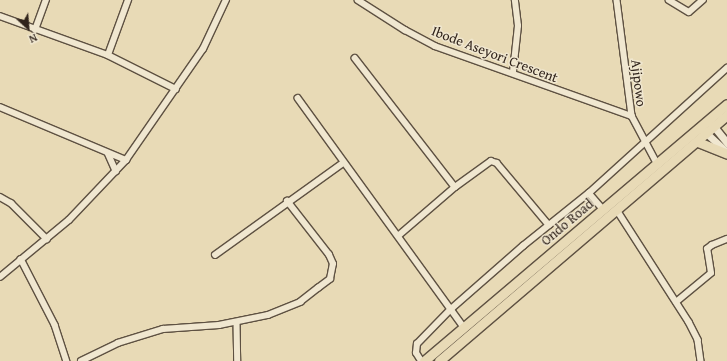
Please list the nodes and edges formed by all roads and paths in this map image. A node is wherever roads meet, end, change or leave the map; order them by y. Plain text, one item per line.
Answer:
1 (46, 0) edge
2 (128, 0) edge
3 (226, 0) edge
4 (358, 0) edge
5 (516, 0) edge
6 (617, 0) edge
7 (669, 0) edge
8 (703, 0) edge
9 (0, 16) edge
10 (35, 30) junction
11 (108, 55) junction
12 (355, 58) dead end
13 (727, 68) edge
14 (513, 72) junction
15 (176, 89) junction
16 (298, 98) dead end
17 (727, 104) edge
18 (0, 107) edge
19 (632, 116) junction
20 (727, 116) edge
21 (711, 124) junction
22 (727, 126) edge
23 (704, 130) junction
24 (646, 142) junction
25 (698, 142) junction
26 (727, 143) edge
27 (108, 153) junction
28 (727, 153) edge
29 (126, 160) junction
30 (343, 163) junction
31 (657, 163) junction
32 (116, 171) junction
33 (455, 187) junction
34 (589, 193) junction
35 (0, 197) edge
36 (287, 201) junction
37 (603, 209) junction
38 (616, 210) junction
39 (550, 225) junction
40 (398, 236) junction
41 (47, 239) junction
42 (727, 239) edge
43 (214, 255) dead end
44 (22, 259) junction
45 (0, 277) edge
46 (676, 302) junction
47 (450, 309) junction
48 (237, 322) junction
49 (464, 327) junction
50 (67, 361) edge
51 (81, 361) edge
52 (238, 361) edge
53 (421, 361) edge
54 (424, 361) edge
55 (439, 361) edge
56 (701, 361) edge

1 - 10 street
2 - 11 street
3 - 15 street
4 - 14 street, Ibode Aseyori Crescent
5 - 14 street
6 - 19 street, Ajipowo
7 - 8 street
9 - 10 street
10 - 11 street
11 - 15 street
12 - 33 street
13 - 24 street
14 - 19 street, Ibode Aseyori Crescent
15 - 29 street
16 - 30 street
17 - 21 main road, Ondo Road
18 - 27 street
19 - 24 street, Ajipowo
20 - 21 main road, Ondo Road
20 - 22 main road
21 - 23 main road, Ondo Road
21 - 26 street
23 - 25 main road, Ondo Road
23 - 28 street
23 - 31 main road, Ondo Road
24 - 31 street, Ajipowo
24 - 34 street
25 - 28 main road
25 - 38 main road, Ondo Road
27 - 29 street
27 - 32 street
29 - 32 street
30 - 36 street
30 - 40 street
31 - 37 main road, Ondo Road
32 - 41 street
33 - 39 street
33 - 40 street
34 - 37 street
34 - 39 street
35 - 41 street
36 - 43 street
36 - 48 street
37 - 49 main road, Ondo Road
38 - 46 street
38 - 55 main road, Ondo Road
39 - 47 street
40 - 47 street
41 - 44 street
42 - 46 street
44 - 45 street
44 - 50 street
46 - 56 street
47 - 49 street
47 - 53 street
48 - 51 street
48 - 52 street
49 - 54 main road, Ondo Road

